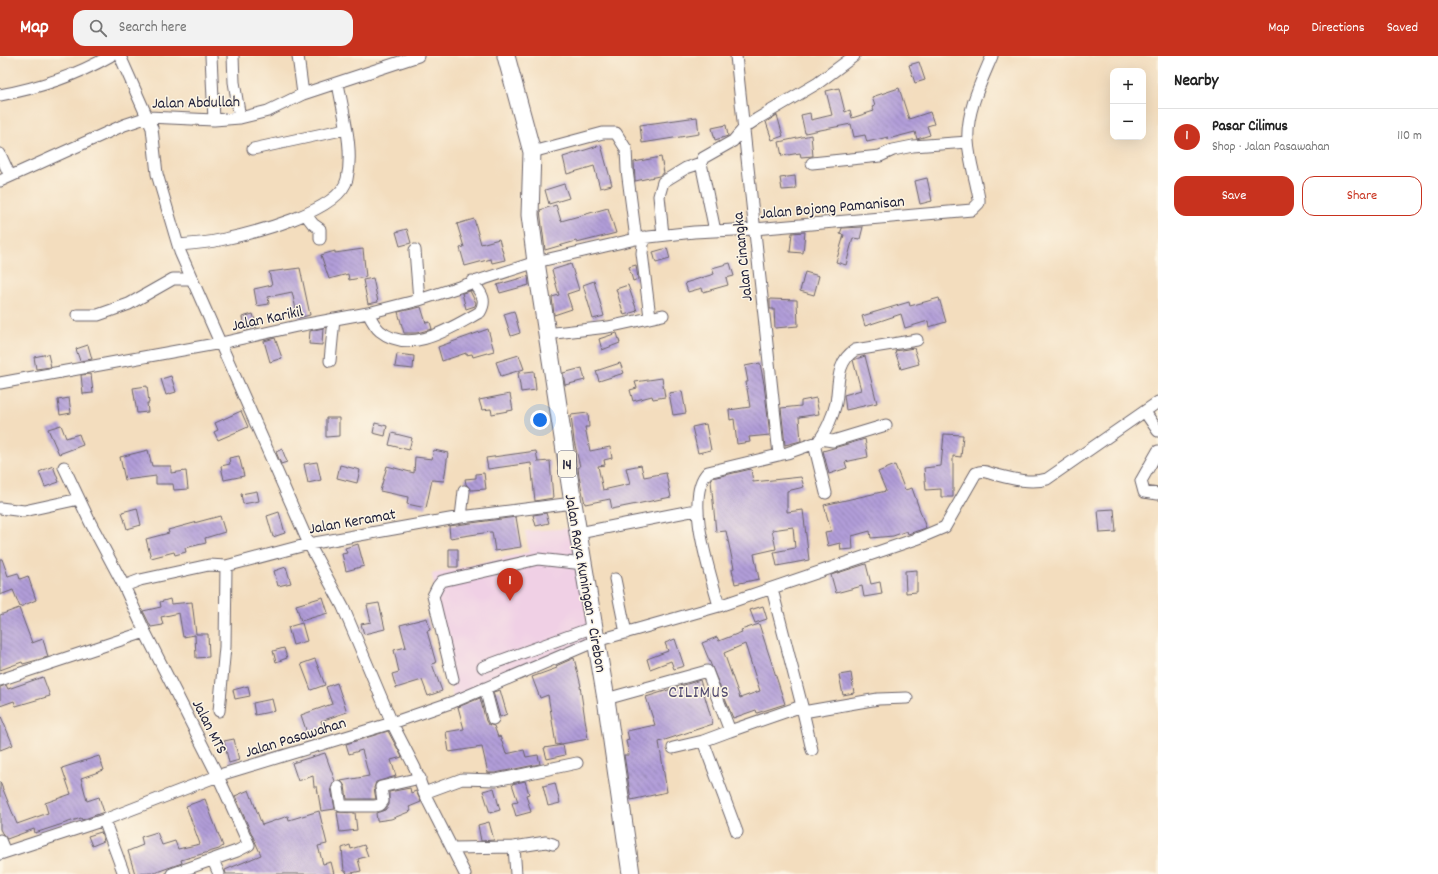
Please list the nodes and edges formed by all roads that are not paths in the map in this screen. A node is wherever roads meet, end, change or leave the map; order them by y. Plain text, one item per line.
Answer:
1 (110, 56) edge
2 (120, 56) edge
3 (211, 56) edge
4 (233, 56) edge
5 (298, 56) edge
6 (418, 56) edge
7 (506, 56) edge
8 (736, 56) edge
9 (854, 56) edge
10 (991, 57) edge
11 (338, 83) junction
12 (303, 94) junction
13 (0, 95) edge
14 (148, 117) junction
15 (240, 118) junction
16 (214, 120) junction
17 (745, 127) junction
18 (346, 130) junction
19 (968, 142) junction
20 (253, 149) dead end
21 (532, 152) junction
22 (0, 154) edge
23 (701, 163) junction
24 (812, 163) dead end
25 (5, 179) edge
26 (306, 215) junction
27 (754, 228) junction
28 (715, 230) junction
29 (663, 235) junction
30 (640, 238) junction
31 (320, 239) dead end
32 (178, 245) junction
33 (415, 250) dead end
34 (536, 262) junction
35 (192, 279) junction
36 (472, 282) junction
37 (419, 300) junction
38 (368, 313) junction
39 (77, 315) dead end
40 (663, 315) dead end
41 (650, 317) junction
42 (334, 319) junction
43 (546, 334) junction
44 (917, 340) dead end
45 (221, 343) junction
46 (330, 361) dead end
47 (0, 383) edge
48 (1158, 402) edge
49 (1145, 412) junction
50 (886, 425) dead end
51 (1158, 431) edge
52 (817, 442) junction
53 (1158, 451) edge
54 (779, 455) junction
55 (64, 467) dead end
56 (464, 491) dead end
57 (826, 493) dead end
58 (1158, 494) edge
59 (79, 498) junction
60 (573, 503) junction
61 (0, 508) edge
62 (696, 510) junction
63 (461, 517) junction
64 (579, 533) junction
65 (309, 544) junction
66 (584, 564) junction
67 (226, 566) junction
68 (616, 579) dead end
69 (124, 586) junction
70 (772, 589) junction
71 (719, 606) junction
72 (145, 632) junction
73 (626, 633) junction
74 (595, 634) junction
75 (483, 667) dead end
76 (454, 679) dead end
77 (0, 680) edge
78 (485, 688) junction
79 (907, 698) dead end
80 (606, 699) junction
81 (803, 709) junction
82 (219, 711) dead end
83 (493, 719) dead end
84 (392, 724) junction
85 (730, 731) junction
86 (703, 741) junction
87 (673, 748) dead end
88 (812, 750) dead end
89 (577, 763) dead end
90 (218, 776) junction
91 (420, 778) junction
92 (338, 787) dead end
93 (424, 792) junction
94 (104, 820) junction
95 (737, 832) dead end
96 (0, 840) edge
97 (554, 844) dead end
98 (514, 847) junction
99 (454, 848) junction
100 (2, 853) edge
101 (213, 860) junction
102 (124, 874) edge
103 (172, 874) edge
104 (219, 874) edge
105 (465, 874) edge
106 (516, 874) edge
107 (631, 874) edge

1 - 13 street
2 - 14 street
3 - 16 street
4 - 15 street
5 - 12 street
6 - 11 street, Jalan Abdullah
7 - 21 highway, Jalan Raya Kuningan - Cirebon / 14
8 - 17 street, Jalan Cinangka
9 - 17 street
10 - 19 street, Jalan Bojong Pamanisan
11 - 12 street, Jalan Abdullah
11 - 18 street
12 - 15 street, Jalan Abdullah
14 - 16 street, Jalan Abdullah
14 - 25 street, Jalan Abdullah
14 - 32 street
15 - 16 street, Jalan Abdullah
17 - 23 street
17 - 27 street, Jalan Cinangka
18 - 20 street
18 - 26 street
19 - 24 street
19 - 27 street, Jalan Bojong Pamanisan
21 - 30 street
21 - 34 highway, Jalan Raya Kuningan - Cirebon / 14
22 - 25 street
23 - 28 street
23 - 29 street
26 - 31 street
26 - 32 street
27 - 28 street, Jalan Bojong Pamanisan
27 - 54 street, Jalan Cinangka
28 - 29 street, Jalan Bojong Pamanisan
29 - 30 street, Jalan Bojong Pamanisan
30 - 34 street, Jalan Bojong Pamanisan
30 - 41 street
32 - 35 street
33 - 37 street
34 - 36 street, Jalan Karikil
34 - 43 highway, Jalan Raya Kuningan - Cirebon / 14
35 - 39 street
35 - 45 street
36 - 37 street, Jalan Karikil
36 - 38 street
37 - 38 street, Jalan Karikil
38 - 42 street, Jalan Karikil
40 - 41 street
41 - 43 street
42 - 45 street, Jalan Karikil
42 - 46 street
43 - 60 highway, Jalan Raya Kuningan - Cirebon / 14
44 - 52 street
45 - 47 street, Jalan Karikil
45 - 65 street
48 - 49 street
49 - 51 street
49 - 70 street
50 - 52 street
52 - 54 street
52 - 57 street
53 - 58 street
54 - 62 street
55 - 59 street, Jalan MTS
56 - 63 street
59 - 61 street
59 - 69 street, Jalan MTS
60 - 63 street, Jalan Keramat
60 - 64 highway, Jalan Raya Kuningan - Cirebon / 14
62 - 64 street
62 - 71 street
63 - 65 street, Jalan Keramat
64 - 66 highway, Jalan Raya Kuningan - Cirebon / 14
65 - 67 street, Jalan Keramat
65 - 84 street
66 - 74 highway, Jalan Raya Kuningan - Cirebon / 14
66 - 76 street
67 - 69 street, Jalan Keramat
67 - 82 street
68 - 73 street
69 - 72 street, Jalan MTS
70 - 71 street
70 - 81 street
71 - 73 street
72 - 77 street
72 - 90 street, Jalan MTS
73 - 74 street
74 - 75 street
74 - 78 street, Jalan Pasawahan
74 - 80 highway, Jalan Raya Kuningan - Cirebon / 14
78 - 83 street
78 - 84 street, Jalan Pasawahan
79 - 81 street
80 - 85 street
80 - 107 highway, Jalan Raya Kuningan - Cirebon / 14
81 - 85 street
81 - 88 street
84 - 90 street, Jalan Pasawahan
84 - 91 street
85 - 86 street
86 - 87 street
86 - 95 street
89 - 93 street
90 - 94 street, Jalan Pasawahan
90 - 101 street, Jalan MTS
91 - 92 street
91 - 93 street
93 - 99 street
94 - 100 street, Jalan Pasawahan
94 - 102 street
96 - 100 street
97 - 98 street
98 - 99 street
98 - 106 street
99 - 105 street
101 - 103 street, Jalan MTS
101 - 104 street

